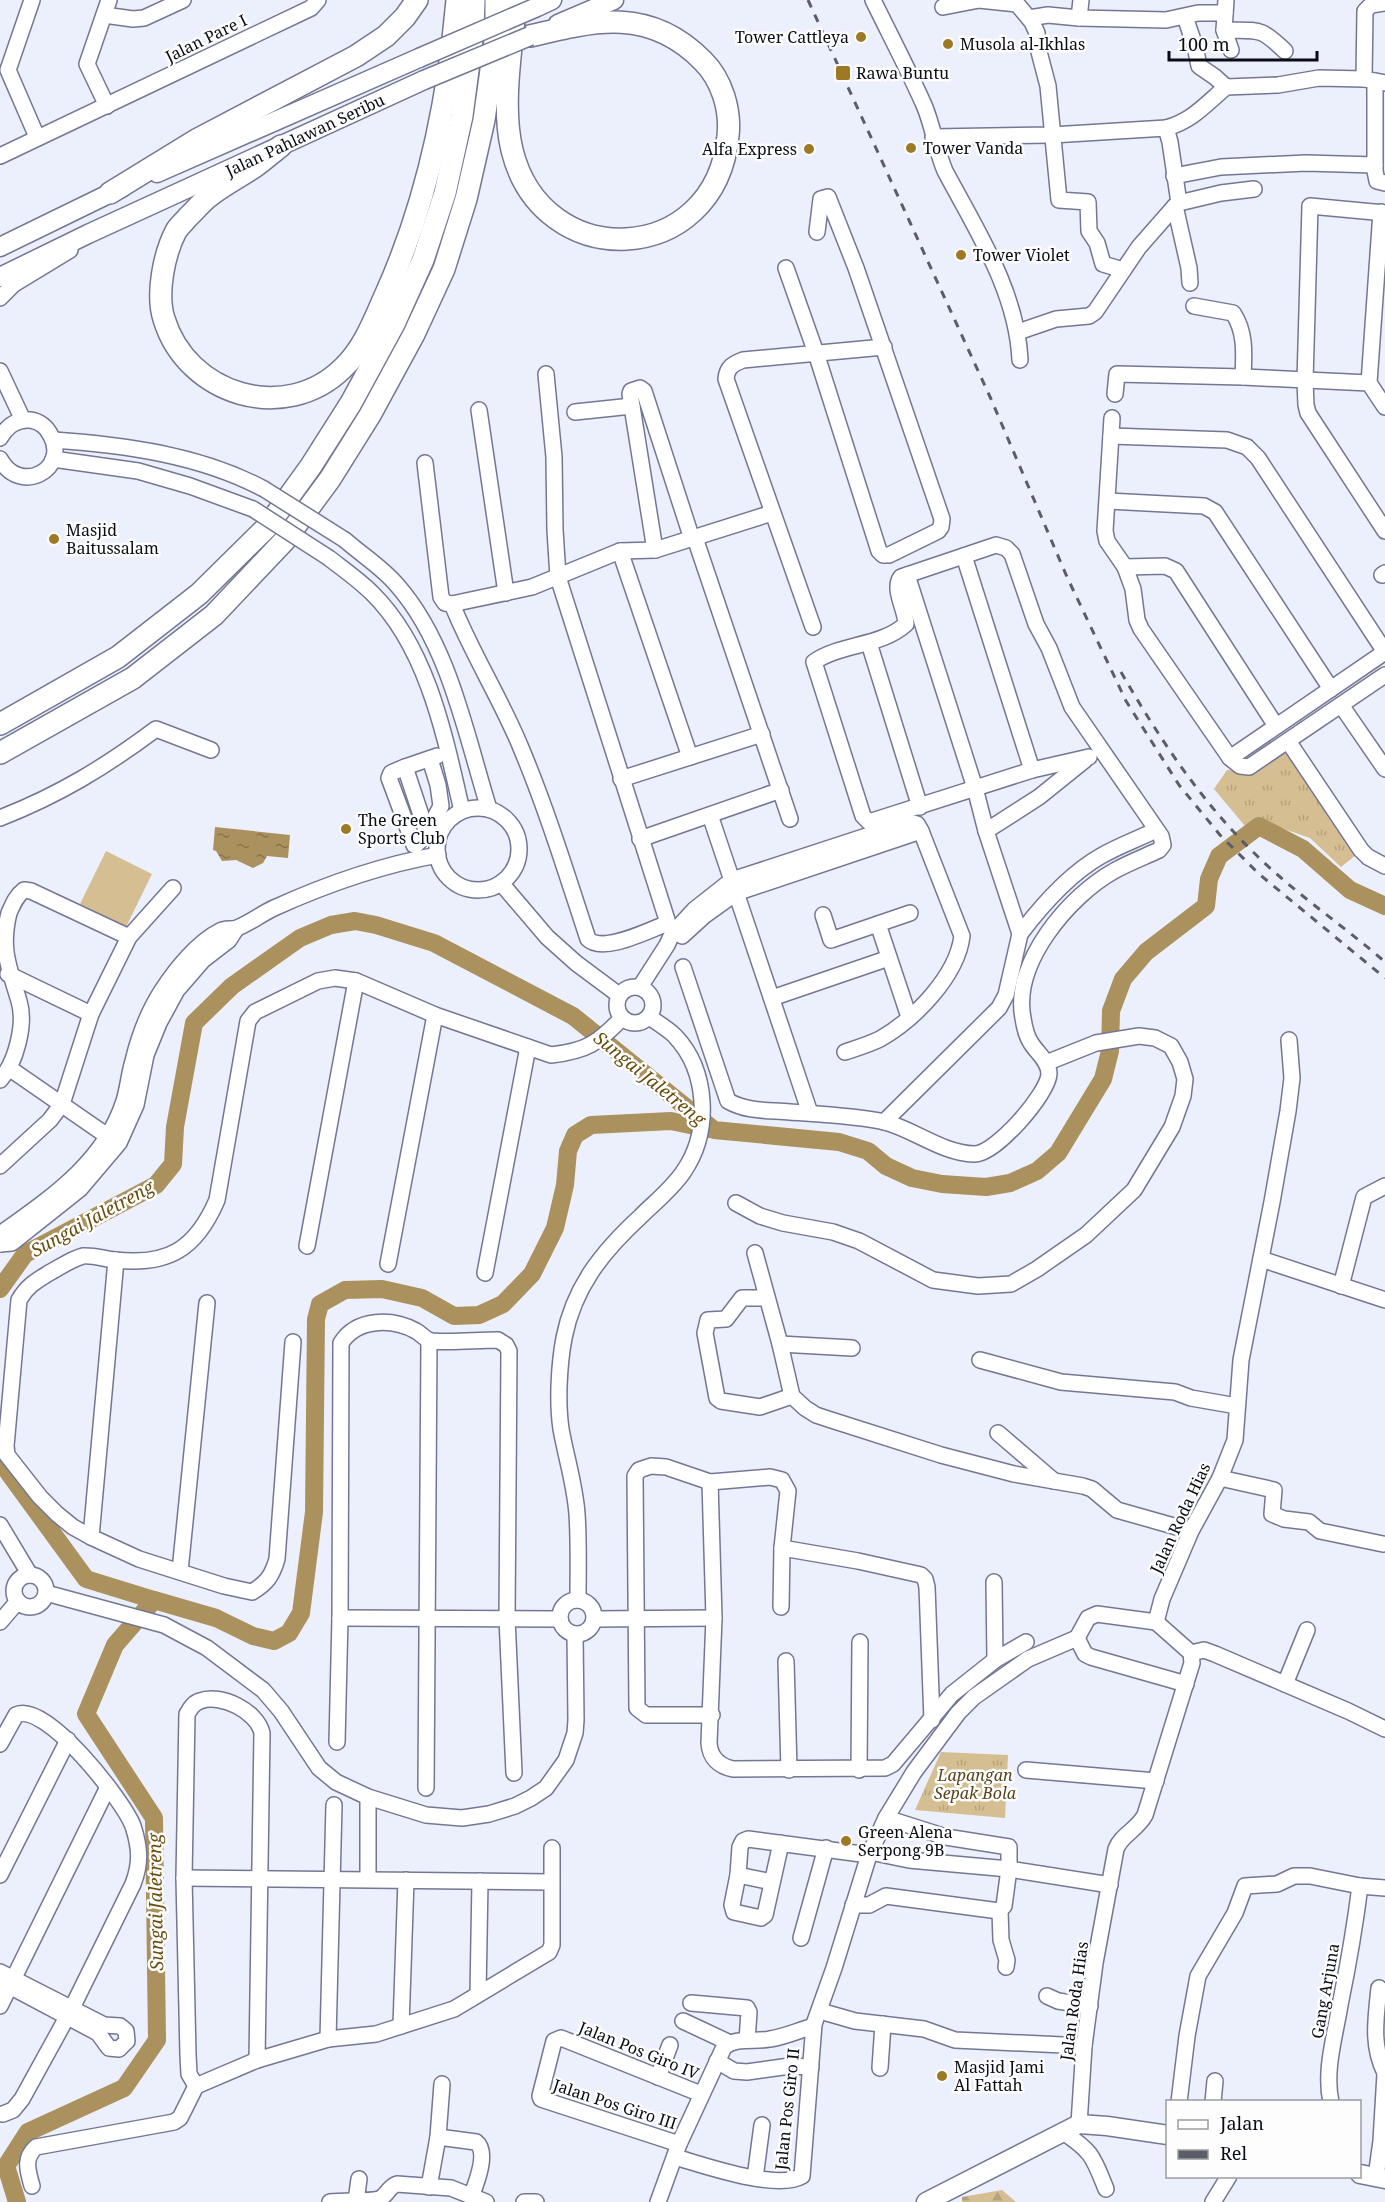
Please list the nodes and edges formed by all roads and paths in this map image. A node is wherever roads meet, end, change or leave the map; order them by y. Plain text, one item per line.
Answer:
1 (32, 0) edge
2 (110, 0) edge
3 (183, 0) edge
4 (317, 0) edge
5 (417, 0) edge
6 (457, 0) edge
7 (474, 0) edge
8 (496, 0) edge
9 (516, 0) edge
10 (614, 0) edge
11 (873, 0) edge
12 (1081, 0) edge
13 (544, 3) edge
14 (1385, 3) edge
15 (298, 6) edge
16 (943, 7) dead end
17 (1225, 7) edge
18 (104, 15) junction
19 (127, 17) junction
20 (1185, 17) junction
21 (1029, 18) junction
22 (1079, 18) junction
23 (1224, 30) junction
24 (530, 36) junction
25 (1232, 50) dead end
26 (1285, 51) dead end
27 (3, 70) edge
28 (1375, 81) edge
29 (1226, 87) junction
30 (107, 106) junction
31 (1166, 128) junction
32 (1052, 135) junction
33 (37, 137) junction
34 (933, 137) junction
35 (281, 146) junction
36 (0, 156) edge
37 (1376, 165) junction
38 (1174, 176) junction
39 (1385, 183) edge
40 (1254, 189) dead end
41 (110, 193) junction
42 (1177, 205) junction
43 (1383, 213) edge
44 (817, 232) dead end
45 (88, 234) junction
46 (0, 247) edge
47 (786, 268) dead end
48 (1123, 270) junction
49 (0, 277) edge
50 (1190, 283) dead end
51 (0, 298) edge
52 (1194, 306) dead end
53 (1018, 332) junction
54 (884, 347) junction
55 (816, 353) junction
56 (1020, 360) dead end
57 (0, 371) edge
58 (546, 374) dead end
59 (1243, 377) junction
60 (1305, 381) junction
61 (1369, 383) junction
62 (1115, 394) dead end
63 (632, 406) junction
64 (1385, 407) edge
65 (479, 410) dead end
66 (575, 412) dead end
67 (1112, 418) dead end
68 (23, 420) junction
69 (2, 430) edge
70 (1111, 436) junction
71 (54, 440) junction
72 (0, 459) edge
73 (53, 459) junction
74 (425, 463) dead end
75 (1107, 501) junction
76 (772, 513) junction
77 (1385, 531) edge
78 (694, 539) junction
79 (655, 550) junction
80 (620, 551) junction
81 (964, 556) junction
82 (1125, 567) junction
83 (908, 575) junction
84 (558, 577) junction
85 (506, 593) junction
86 (452, 604) junction
87 (813, 627) dead end
88 (869, 643) junction
89 (1385, 652) edge
90 (1385, 675) edge
91 (1330, 689) junction
92 (1341, 705) junction
93 (0, 724) edge
94 (1276, 726) junction
95 (762, 734) junction
96 (1288, 741) junction
97 (211, 750) dead end
98 (448, 752) junction
99 (0, 753) edge
100 (1094, 753) junction
101 (690, 757) junction
102 (1230, 758) junction
103 (430, 759) junction
104 (1385, 769) edge
105 (1032, 770) junction
106 (621, 779) junction
107 (975, 788) junction
108 (780, 790) junction
109 (920, 807) junction
110 (489, 809) junction
111 (462, 811) junction
112 (710, 815) junction
113 (0, 818) edge
114 (790, 819) dead end
115 (1156, 830) junction
116 (986, 831) junction
117 (640, 839) junction
118 (438, 855) junction
119 (1385, 866) edge
120 (501, 883) junction
121 (734, 887) junction
122 (173, 888) dead end
123 (910, 913) dead end
124 (823, 915) dead end
125 (878, 924) junction
126 (1020, 934) junction
127 (129, 937) junction
128 (889, 958) junction
129 (683, 967) dead end
130 (8, 974) junction
131 (356, 981) junction
132 (640, 987) junction
133 (619, 995) junction
134 (772, 998) junction
135 (91, 1014) junction
136 (435, 1016) junction
137 (650, 1017) junction
138 (909, 1017) junction
139 (622, 1018) junction
140 (1289, 1040) dead end
141 (528, 1047) junction
142 (845, 1052) dead end
143 (1046, 1063) junction
144 (5, 1074) edge
145 (728, 1101) junction
146 (62, 1104) junction
147 (702, 1106) junction
148 (810, 1113) junction
149 (884, 1122) junction
150 (114, 1140) junction
151 (0, 1166) edge
152 (1385, 1186) edge
153 (736, 1203) dead end
154 (0, 1244) edge
155 (307, 1246) dead end
156 (755, 1253) dead end
157 (1261, 1259) junction
158 (116, 1260) junction
159 (388, 1264) dead end
160 (484, 1273) dead end
161 (1341, 1286) junction
162 (767, 1298) junction
163 (1385, 1300) edge
164 (207, 1303) dead end
165 (429, 1341) junction
166 (293, 1342) dead end
167 (780, 1344) junction
168 (852, 1348) dead end
169 (981, 1360) dead end
170 (792, 1396) junction
171 (1237, 1407) junction
172 (998, 1433) dead end
173 (1220, 1478) junction
174 (1054, 1481) junction
175 (710, 1482) junction
176 (0, 1526) edge
177 (1191, 1531) junction
178 (91, 1537) junction
179 (1383, 1544) dead end
180 (782, 1548) junction
181 (180, 1570) junction
182 (30, 1575) junction
183 (994, 1582) dead end
184 (46, 1593) junction
185 (578, 1600) junction
186 (18, 1601) junction
187 (781, 1607) dead end
188 (340, 1618) junction
189 (428, 1618) junction
190 (507, 1618) junction
191 (714, 1618) junction
192 (560, 1619) junction
193 (594, 1619) junction
194 (635, 1619) junction
195 (0, 1622) edge
196 (1156, 1622) junction
197 (1307, 1630) dead end
198 (575, 1634) junction
199 (1077, 1638) junction
200 (860, 1642) dead end
201 (1026, 1642) dead end
202 (1191, 1653) junction
203 (995, 1660) junction
204 (786, 1661) dead end
205 (1186, 1684) junction
206 (1285, 1684) junction
207 (712, 1715) junction
208 (932, 1720) junction
209 (1385, 1729) edge
210 (69, 1740) junction
211 (337, 1742) dead end
212 (0, 1744) edge
213 (789, 1770) junction
214 (859, 1770) junction
215 (1026, 1770) dead end
216 (514, 1773) dead end
217 (1156, 1781) junction
218 (108, 1787) junction
219 (426, 1788) dead end
220 (368, 1797) junction
221 (334, 1806) dead end
222 (886, 1818) junction
223 (781, 1843) junction
224 (552, 1848) dead end
225 (826, 1848) junction
226 (869, 1853) junction
227 (1009, 1869) junction
228 (0, 1875) edge
229 (738, 1875) junction
230 (184, 1878) junction
231 (332, 1878) junction
232 (260, 1879) junction
233 (368, 1879) junction
234 (406, 1880) junction
235 (480, 1881) junction
236 (550, 1882) junction
237 (772, 1882) junction
238 (1110, 1886) junction
239 (1360, 1886) junction
240 (1385, 1888) edge
241 (853, 1905) junction
242 (1000, 1911) junction
243 (801, 1938) dead end
244 (1006, 1967) dead end
245 (0, 1972) edge
246 (8, 1982) edge
247 (1379, 1988) dead end
248 (478, 1994) junction
249 (1047, 1996) dead end
250 (691, 2003) dead end
251 (0, 2006) edge
252 (1090, 2006) junction
253 (69, 2012) junction
254 (817, 2018) junction
255 (683, 2021) dead end
256 (883, 2024) junction
257 (401, 2026) junction
258 (328, 2039) junction
259 (747, 2040) junction
260 (670, 2045) dead end
261 (1084, 2046) junction
262 (723, 2051) junction
263 (257, 2060) junction
264 (811, 2067) junction
265 (880, 2068) dead end
266 (1385, 2073) edge
267 (658, 2077) junction
268 (1215, 2081) dead end
269 (442, 2084) dead end
270 (196, 2086) junction
271 (701, 2094) junction
272 (541, 2099) joint
273 (1179, 2100) edge
274 (1213, 2100) edge
275 (1331, 2100) edge
276 (3, 2114) dead end
277 (1079, 2124) junction
278 (762, 2125) dead end
279 (1063, 2132) junction
280 (1166, 2135) edge
281 (438, 2137) junction
282 (677, 2150) junction
283 (1373, 2177) edge
284 (755, 2178) junction
285 (1228, 2178) edge
286 (359, 2179) dead end
287 (32, 2186) dead end
288 (1106, 2190) dead end
289 (433, 2192) edge
290 (471, 2197) junction
291 (356, 2200) junction
292 (378, 2201) edge
293 (330, 2202) edge
294 (486, 2202) edge
295 (524, 2202) edge
296 (536, 2202) edge
297 (658, 2202) edge
298 (926, 2202) edge
299 (1214, 2202) edge

1 - 27 street
2 - 18 street
2 - 19 street
3 - 19 street
4 - 15 street, Jalan Pare I
5 - 41 highway
6 - 35 highway
7 - 93 highway
8 - 99 highway
9 - 24 highway
10 - 24 main road, Jalan Pahlawan Seribu
11 - 34 street
12 - 22 street
13 - 41 main road, Jalan Pahlawan Seribu, bridge
14 - 28 street
15 - 30 street, Jalan Pare I
16 - 21 street
17 - 20 street
17 - 23 street
18 - 19 street
18 - 30 street
20 - 22 street
20 - 29 street
21 - 22 street
21 - 32 street
23 - 25 street
23 - 26 street
24 - 35 main road, Jalan Pahlawan Seribu, bridge
27 - 33 street
28 - 29 street
28 - 37 street
29 - 31 street
30 - 33 street, Jalan Pare I
31 - 32 street
31 - 38 street
32 - 34 street
32 - 48 street
33 - 36 street, Jalan Pare I
34 - 53 street
35 - 45 main road, Jalan Pahlawan Seribu
37 - 38 street
37 - 39 street
38 - 42 street
40 - 42 street
41 - 46 main road, Jalan Pahlawan Seribu
42 - 48 street
42 - 50 street
43 - 60 street
43 - 61 street
44 - 54 street
45 - 49 main road, Jalan Pahlawan Seribu
45 - 51 street
47 - 55 street
48 - 53 street
52 - 59 street
53 - 56 street
54 - 55 street
54 - 55 street
55 - 76 street
57 - 68 street
58 - 84 street
59 - 60 street
59 - 62 street
60 - 61 street
60 - 77 street
61 - 64 street
63 - 66 street
63 - 78 street
63 - 79 street
65 - 85 street
67 - 70 street
68 - 69 street
68 - 71 street
70 - 75 street
70 - 89 street
71 - 73 street
71 - 110 street, bridge
72 - 73 street
73 - 98 street, bridge
74 - 86 street
75 - 82 street
75 - 91 street
76 - 78 street
76 - 87 street
78 - 79 street
78 - 95 street
79 - 80 street
80 - 84 street
80 - 101 street
81 - 83 street
81 - 100 street
81 - 105 street
82 - 94 street
82 - 102 street
83 - 88 street
83 - 107 street
84 - 85 street
84 - 106 street
85 - 86 street
86 - 117 street
88 - 109 street
88 - 109 street
89 - 91 street
90 - 92 street
91 - 94 street
92 - 96 street
92 - 104 street
94 - 102 street
95 - 101 street
95 - 108 street
96 - 102 street
96 - 119 street
97 - 113 street
98 - 103 street
98 - 111 street
100 - 105 street
100 - 115 street
100 - 116 street
101 - 106 street
103 - 103 street
105 - 107 street
106 - 117 street
107 - 109 street
107 - 116 street
108 - 112 street
108 - 114 street
110 - 111 street
110 - 120 street
111 - 118 street
112 - 117 street
112 - 121 street
115 - 126 street
115 - 143 street
116 - 126 street
118 - 120 street
118 - 150 street
120 - 133 street
121 - 132 street
121 - 134 street
121 - 138 street
122 - 127 street
123 - 125 street
124 - 125 street
125 - 128 street
126 - 149 street
127 - 130 street
127 - 135 street
128 - 134 street
128 - 138 street
129 - 145 street
130 - 135 street
130 - 144 street
131 - 136 street
131 - 155 street
131 - 158 street
132 - 133 street
132 - 137 street
133 - 139 street
134 - 148 street
135 - 146 street
136 - 141 street
136 - 159 street
137 - 139 street
137 - 147 street
138 - 142 street
139 - 141 street
140 - 157 street, Jalan Roda Hias
141 - 160 street
143 - 149 street
143 - 153 street
144 - 146 street
145 - 147 street
145 - 148 street
146 - 150 street
146 - 151 street
147 - 185 street
148 - 149 street
150 - 154 street
152 - 161 street
156 - 162 street
157 - 161 street
157 - 171 street, Jalan Roda Hias
158 - 178 street
158 - 178 street
161 - 163 street
162 - 167 street
162 - 170 street
164 - 181 street
165 - 188 street
165 - 189 street
165 - 190 street
166 - 181 street
167 - 168 street
167 - 170 street
169 - 171 street
170 - 174 street
171 - 173 street, Jalan Roda Hias
172 - 174 street
173 - 177 street, Jalan Roda Hias
173 - 179 street
174 - 177 street
175 - 180 street
175 - 191 street
175 - 194 street
176 - 182 street
177 - 196 street, Jalan Roda Hias
178 - 181 street
180 - 187 street
180 - 208 street
182 - 184 street
182 - 186 street
183 - 203 street
184 - 186 street
184 - 220 street
185 - 192 street
185 - 193 street
186 - 195 street
188 - 189 street
188 - 211 street
189 - 190 street
189 - 219 street
190 - 192 street
190 - 216 street
191 - 194 street
191 - 207 street
192 - 198 street
193 - 194 street
193 - 198 street
194 - 207 street
196 - 199 street
196 - 202 street
197 - 206 street
198 - 220 street
199 - 205 street
199 - 222 street, Jalan Pos Giro II
200 - 214 street
201 - 203 street
202 - 205 street, Jalan Roda Hias
202 - 206 street
203 - 208 street
204 - 213 street
205 - 217 street, Jalan Roda Hias
206 - 209 street
207 - 213 street
208 - 214 street
210 - 212 street
210 - 218 street
210 - 228 street
213 - 214 street
215 - 217 street
217 - 238 street, Jalan Roda Hias
218 - 246 street
218 - 253 street
220 - 233 street
221 - 231 street
222 - 226 street, Jalan Pos Giro II
222 - 227 street
223 - 225 street
223 - 229 street
223 - 237 street
224 - 236 street
225 - 226 street
225 - 243 street
226 - 227 street
226 - 241 street, Jalan Pos Giro II
227 - 238 street
227 - 242 street
229 - 237 street
229 - 237 street
230 - 232 street
230 - 232 street
230 - 270 street
231 - 232 street
231 - 233 street
231 - 258 street
232 - 263 street
233 - 234 street
234 - 235 street
234 - 257 street
235 - 236 street
235 - 248 street
236 - 248 street
238 - 252 street, Jalan Roda Hias
239 - 240 street
239 - 273 street
239 - 275 street, Gang Arjuna
241 - 242 street
241 - 254 street, Jalan Pos Giro II
242 - 244 street
245 - 246 street
246 - 251 street
246 - 253 street
247 - 266 street
248 - 257 street
249 - 252 street
250 - 259 street
252 - 261 street, Jalan Roda Hias
253 - 276 street
254 - 256 street
254 - 259 street
254 - 264 street, Jalan Pos Giro II
255 - 262 street
256 - 261 street
256 - 265 street
257 - 258 street
258 - 263 street
259 - 262 street
260 - 267 street
261 - 277 street, Jalan Roda Hias
262 - 264 street
262 - 271 street
263 - 270 street
264 - 284 street, Jalan Pos Giro II
266 - 283 street
267 - 271 street, Jalan Pos Giro IV
267 - 272 street, Jalan Pos Giro IV
268 - 274 street
269 - 281 street
270 - 287 street
271 - 282 street
272 - 282 street, Jalan Pos Giro III
277 - 279 main road
277 - 280 main road
278 - 284 street
279 - 288 street
279 - 298 main road
281 - 289 street
281 - 290 street
282 - 284 street, Jalan Pos Giro II
282 - 297 street
285 - 299 street
286 - 291 street
289 - 290 street
289 - 292 street
290 - 294 street
291 - 292 street
291 - 293 street
295 - 296 street

